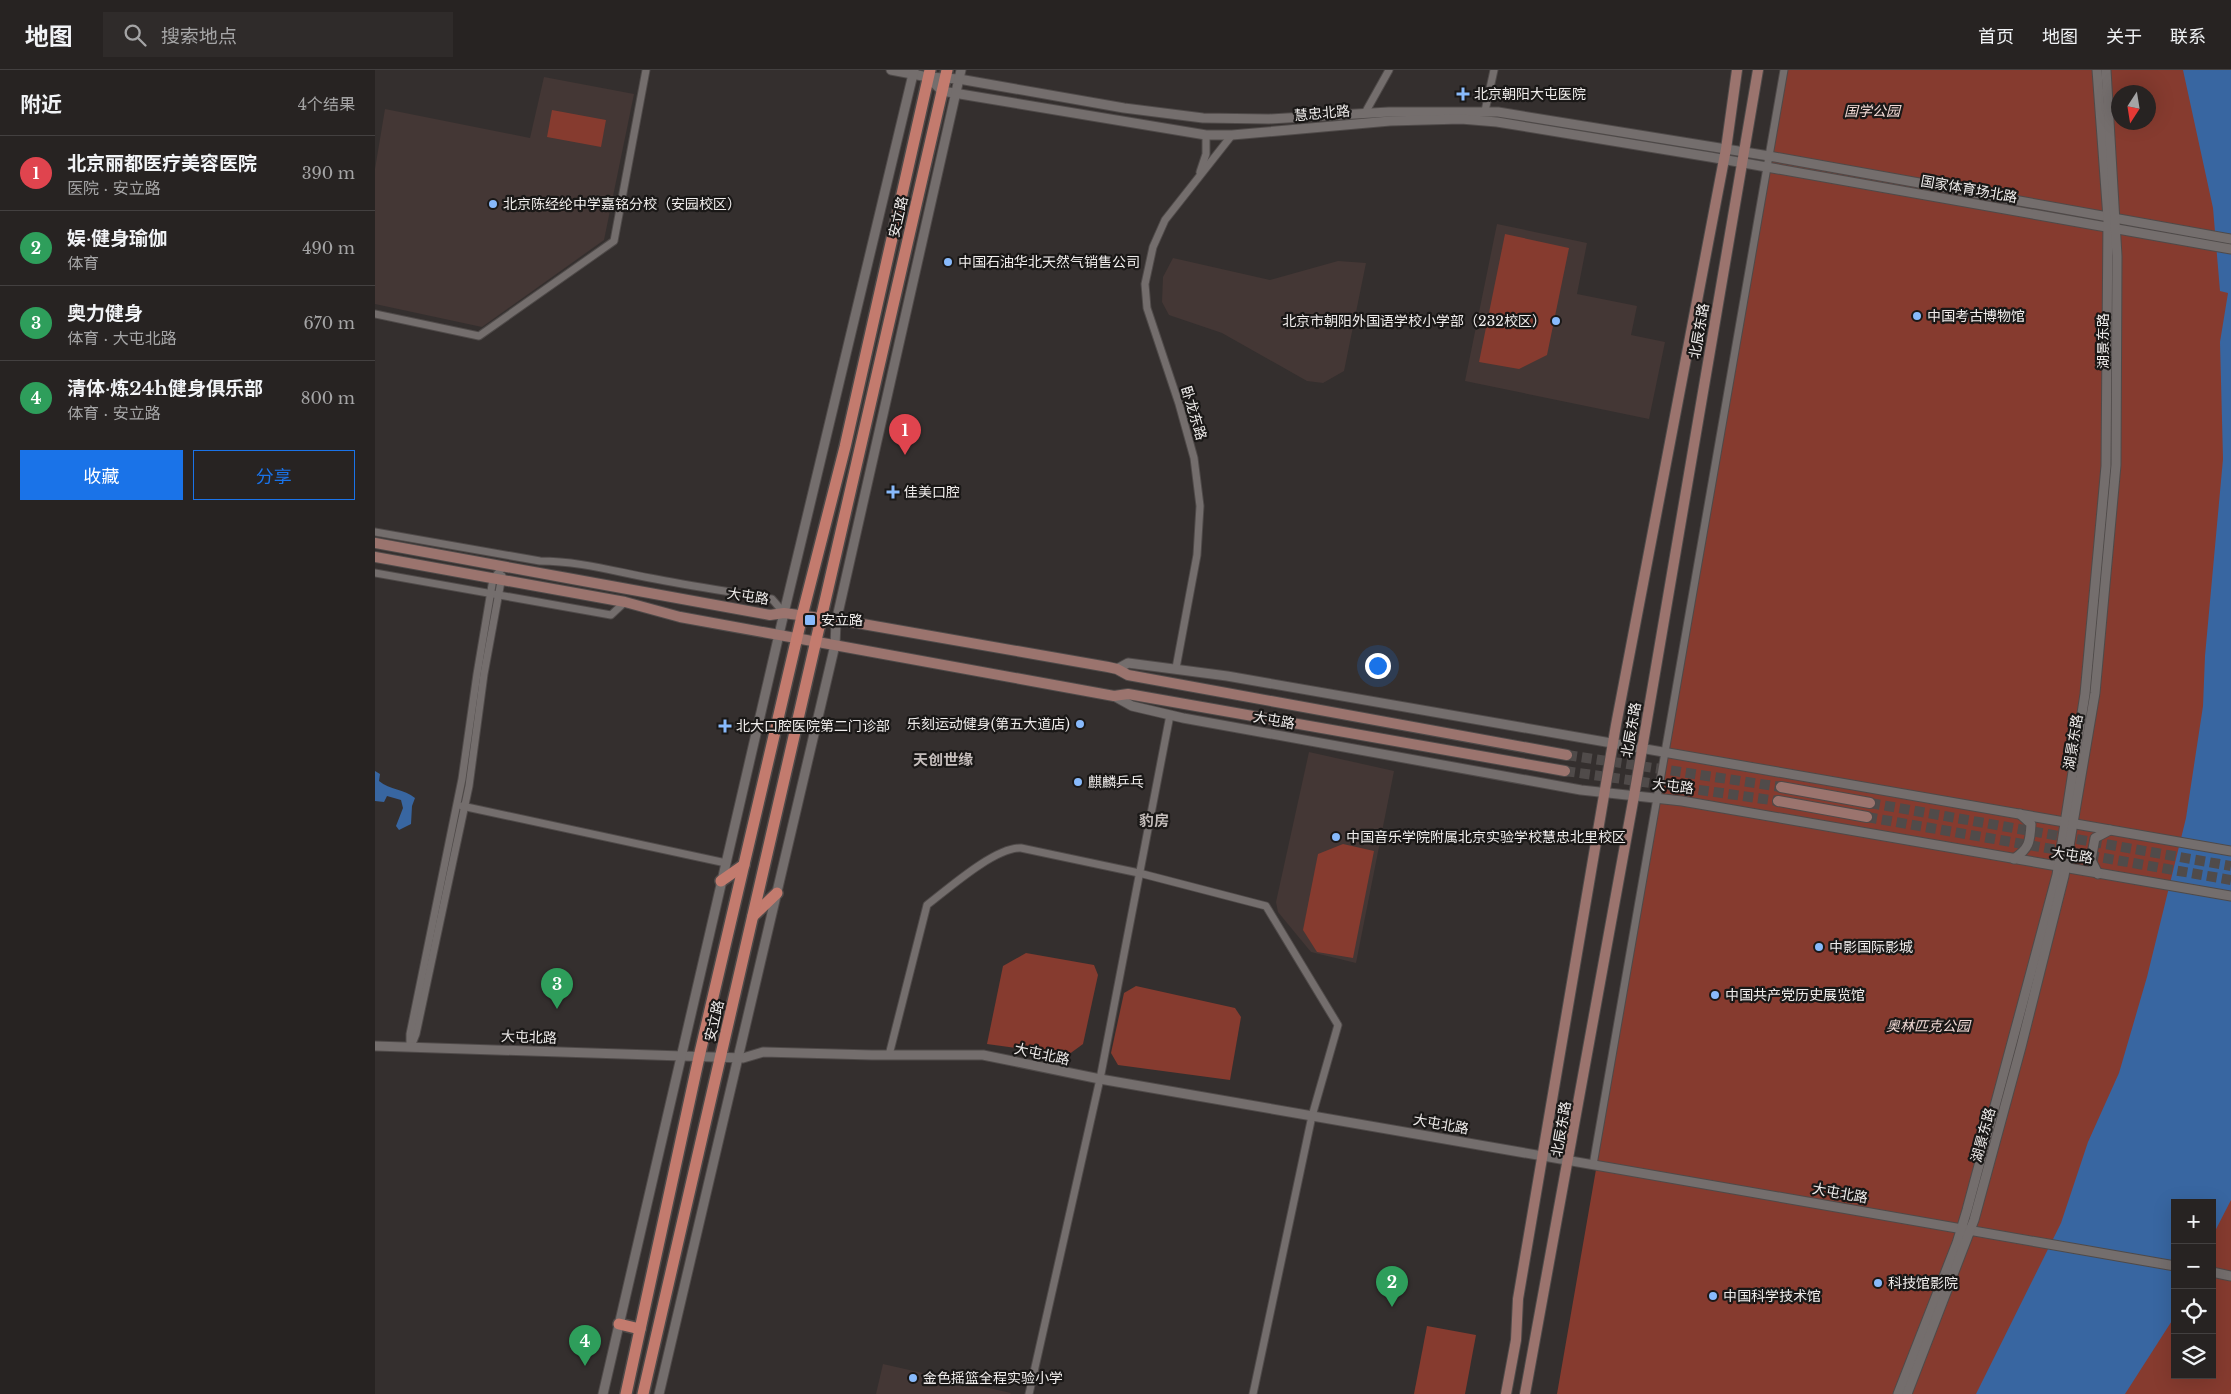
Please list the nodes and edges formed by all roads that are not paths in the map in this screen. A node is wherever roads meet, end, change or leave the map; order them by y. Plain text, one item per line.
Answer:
1 (646, 70) edge
2 (891, 70) edge
3 (1389, 70) edge
4 (1494, 70) edge
5 (1737, 70) edge
6 (1758, 70) edge
7 (1784, 70) edge
8 (2097, 70) edge
9 (2106, 70) edge
10 (914, 72) edge
11 (946, 73) edge
12 (929, 74) edge
13 (960, 74) edge
14 (942, 91) junction
15 (955, 94) junction
16 (1485, 111) junction
17 (1365, 113) junction
18 (1206, 135) junction
19 (1232, 135) junction
20 (1726, 149) junction
21 (1769, 156) junction
22 (1742, 158) junction
23 (1724, 160) junction
24 (1767, 167) junction
25 (1195, 181) junction
26 (2111, 218) junction
27 (2111, 228) junction
28 (2231, 239) edge
29 (2231, 249) edge
30 (375, 314) edge
31 (375, 532) edge
32 (375, 543) edge
33 (375, 557) edge
34 (504, 566) junction
35 (375, 573) edge
36 (497, 579) junction
37 (495, 594) junction
38 (625, 602) junction
39 (784, 613) junction
40 (802, 616) junction
41 (820, 619) junction
42 (836, 622) junction
43 (779, 635) junction
44 (797, 638) junction
45 (815, 642) junction
46 (835, 646) junction
47 (1176, 668) junction
48 (1117, 669) junction
49 (1114, 696) junction
50 (1169, 715) junction
51 (1612, 743) junction
52 (1642, 749) junction
53 (1665, 752) junction
54 (1567, 755) tunnel mouth
55 (1565, 770) tunnel mouth
56 (1781, 787) tunnel mouth
57 (1604, 792) junction
58 (1634, 796) junction
59 (1658, 798) junction
60 (1778, 801) tunnel mouth
61 (1870, 803) tunnel mouth
62 (461, 806) junction
63 (2019, 813) junction
64 (1867, 817) tunnel mouth
65 (2070, 822) junction
66 (2110, 830) junction
67 (2231, 851) edge
68 (2013, 859) junction
69 (726, 863) junction
70 (744, 865) junction
71 (2062, 868) junction
72 (1139, 874) junction
73 (2098, 874) junction
74 (721, 881) junction
75 (777, 893) junction
76 (2231, 896) edge
77 (753, 916) junction
78 (375, 1046) edge
79 (410, 1047) junction
80 (889, 1055) junction
81 (681, 1056) junction
82 (699, 1057) junction
83 (721, 1058) junction
84 (738, 1058) junction
85 (1100, 1079) junction
86 (1313, 1116) junction
87 (1544, 1156) junction
88 (1569, 1161) junction
89 (1593, 1164) junction
90 (1961, 1228) junction
91 (1971, 1230) junction
92 (2171, 1265) edge
93 (2216, 1273) edge
94 (2231, 1276) edge
95 (619, 1324) junction
96 (640, 1329) junction
97 (603, 1394) edge
98 (627, 1394) edge
99 (643, 1394) edge
100 (659, 1394) edge
101 (1029, 1394) edge
102 (1253, 1394) edge
103 (1506, 1394) edge
104 (1525, 1394) edge
105 (1898, 1394) edge
106 (1907, 1394) edge

1 - 30 street
2 - 10 street, 慧忠北路
3 - 17 street
4 - 16 street
5 - 20 main road, 北辰东路
6 - 22 main road, 北辰东路
7 - 21 street
8 - 26 street, 湖景东路
9 - 26 street, 湖景东路
10 - 12 street, 慧忠北路
10 - 39 street, 安立路
11 - 12 street, 慧忠北路
11 - 13 street, 慧忠北路
11 - 14 main road, 安立路
12 - 14 street
12 - 40 main road, 安立路
13 - 15 street, 安立路
13 - 17 street, 慧忠北路
14 - 15 street, 慧忠北路
14 - 41 main road, 安立路
15 - 18 street, 慧忠北路
15 - 42 street, 安立路
16 - 17 street, 慧忠北路
16 - 20 street, 慧忠北路
18 - 19 street, 慧忠北路
18 - 25 street, 卧龙东路
19 - 23 street, 慧忠北路
19 - 25 street, 卧龙东路
20 - 22 street, 国家体育场北路
20 - 23 main road, 北辰东路
21 - 22 street, 国家体育场北路
21 - 24 street
21 - 26 street, 国家体育场北路
22 - 23 street, 国家体育场北路
22 - 24 street, 国家体育场北路
22 - 52 main road, 北辰东路
23 - 51 main road, 北辰东路
24 - 27 street, 国家体育场北路
24 - 53 street
25 - 47 street, 卧龙东路
26 - 27 street, 湖景东路
26 - 28 street, 国家体育场北路
27 - 29 street, 国家体育场北路
27 - 65 street, 湖景东路
31 - 39 street
32 - 34 main road, 大屯路
33 - 36 main road, 大屯路
34 - 36 street
34 - 39 main road, 大屯路
35 - 37 street
36 - 37 street
36 - 38 main road, 大屯路
37 - 38 street
37 - 62 street
38 - 43 main road, 大屯路
39 - 40 main road, 大屯路
39 - 43 street, 安立路
40 - 41 main road, 大屯路
40 - 44 main road, 安立路
41 - 42 main road, 大屯路
41 - 45 main road, 安立路
42 - 46 street, 安立路
42 - 48 main road, 大屯路
43 - 44 main road, 大屯路
43 - 69 street, 安立路
44 - 45 main road, 大屯路
44 - 70 main road, 安立路
45 - 46 main road, 大屯路
45 - 77 main road, 安立路
46 - 49 main road, 大屯路
46 - 75 street, 安立路
47 - 48 street, 大屯路
47 - 51 street, 大屯路
48 - 54 main road, 大屯路
49 - 50 street, 大屯路
49 - 55 main road, 大屯路
50 - 57 street, 大屯路
50 - 72 street
51 - 52 street, 大屯路
51 - 57 main road, 北辰东路
52 - 53 street, 大屯路
52 - 58 main road, 北辰东路
53 - 59 street
53 - 63 street, 大屯路
56 - 61 main road
57 - 58 street, 大屯路
57 - 87 main road, 北辰东路
58 - 59 street, 大屯路
58 - 88 main road, 北辰东路
59 - 68 street, 大屯路
59 - 89 street
60 - 64 main road
62 - 69 street
62 - 79 street
63 - 65 street, 大屯路
63 - 68 street
65 - 66 street, 大屯路
65 - 71 street, 湖景东路
66 - 67 street, 大屯路
66 - 73 street
68 - 71 street, 大屯路
69 - 74 street, 安立路
70 - 74 main road
70 - 82 main road, 安立路
71 - 73 street, 大屯路
71 - 90 street, 湖景东路
71 - 91 street, 湖景东路
72 - 80 street
72 - 85 street
72 - 86 street
73 - 76 street, 大屯路
74 - 81 street, 安立路
75 - 77 main road
75 - 84 street, 安立路
77 - 83 main road, 安立路
78 - 79 street, 大屯北路
79 - 81 street, 大屯北路
80 - 84 street, 大屯北路
80 - 85 street, 大屯北路
81 - 82 street, 大屯北路
81 - 95 street, 安立路
82 - 83 street, 大屯北路
82 - 96 main road, 安立路
83 - 84 street, 大屯北路
83 - 99 main road, 安立路
84 - 100 street, 安立路
85 - 86 street, 大屯北路
85 - 101 street
86 - 87 street, 大屯北路
86 - 102 street
87 - 88 street, 大屯北路
87 - 103 main road, 北辰东路
88 - 89 street, 大屯北路
88 - 104 main road, 北辰东路
89 - 90 street, 大屯北路
90 - 91 street, 大屯北路
90 - 105 street, 湖景东路
91 - 92 street, 大屯北路
91 - 106 street, 湖景东路
93 - 94 street
95 - 96 main road
95 - 97 street, 安立路
96 - 98 main road, 安立路

